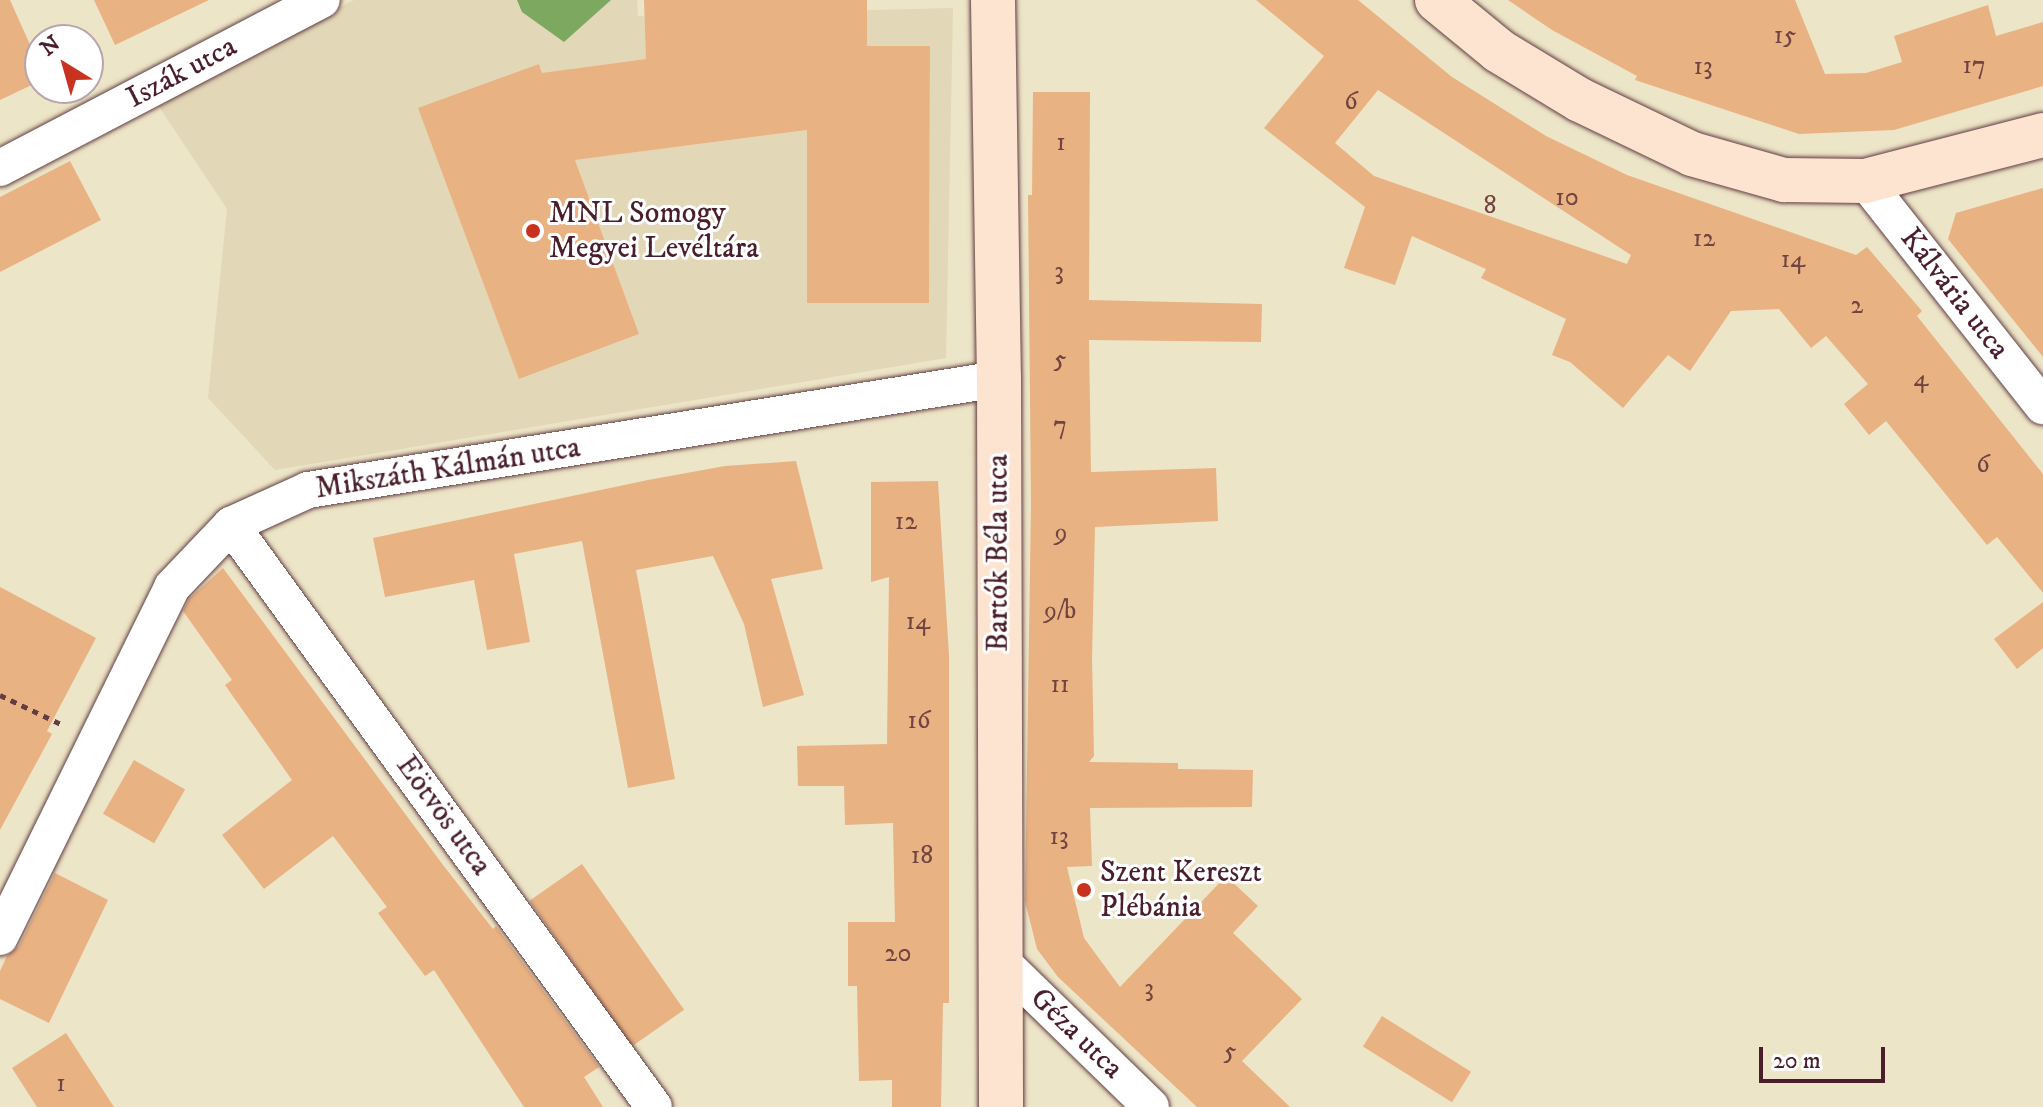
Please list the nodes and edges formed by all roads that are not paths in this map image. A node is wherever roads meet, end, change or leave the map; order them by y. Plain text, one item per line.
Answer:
1 (322, 0) edge
2 (993, 0) edge
3 (1437, 0) edge
4 (2043, 135) edge
5 (0, 168) edge
6 (1865, 181) junction
7 (999, 379) junction
8 (2043, 406) edge
9 (231, 525) junction
10 (0, 937) edge
11 (1001, 961) junction
12 (654, 1107) edge
13 (1001, 1107) edge
14 (1151, 1107) edge

1 - 5 street, Iszák utca
2 - 7 street, Bartók Béla utca
3 - 6 street
4 - 6 street
6 - 8 street, Kálvária utca
7 - 9 street, Mikszáth Kálmán utca
7 - 11 street, Bartók Béla utca
9 - 10 street, Mikszáth Kálmán utca
9 - 12 street, Eötvös utca
11 - 13 street, Bartók Béla utca
11 - 14 street, Géza utca

